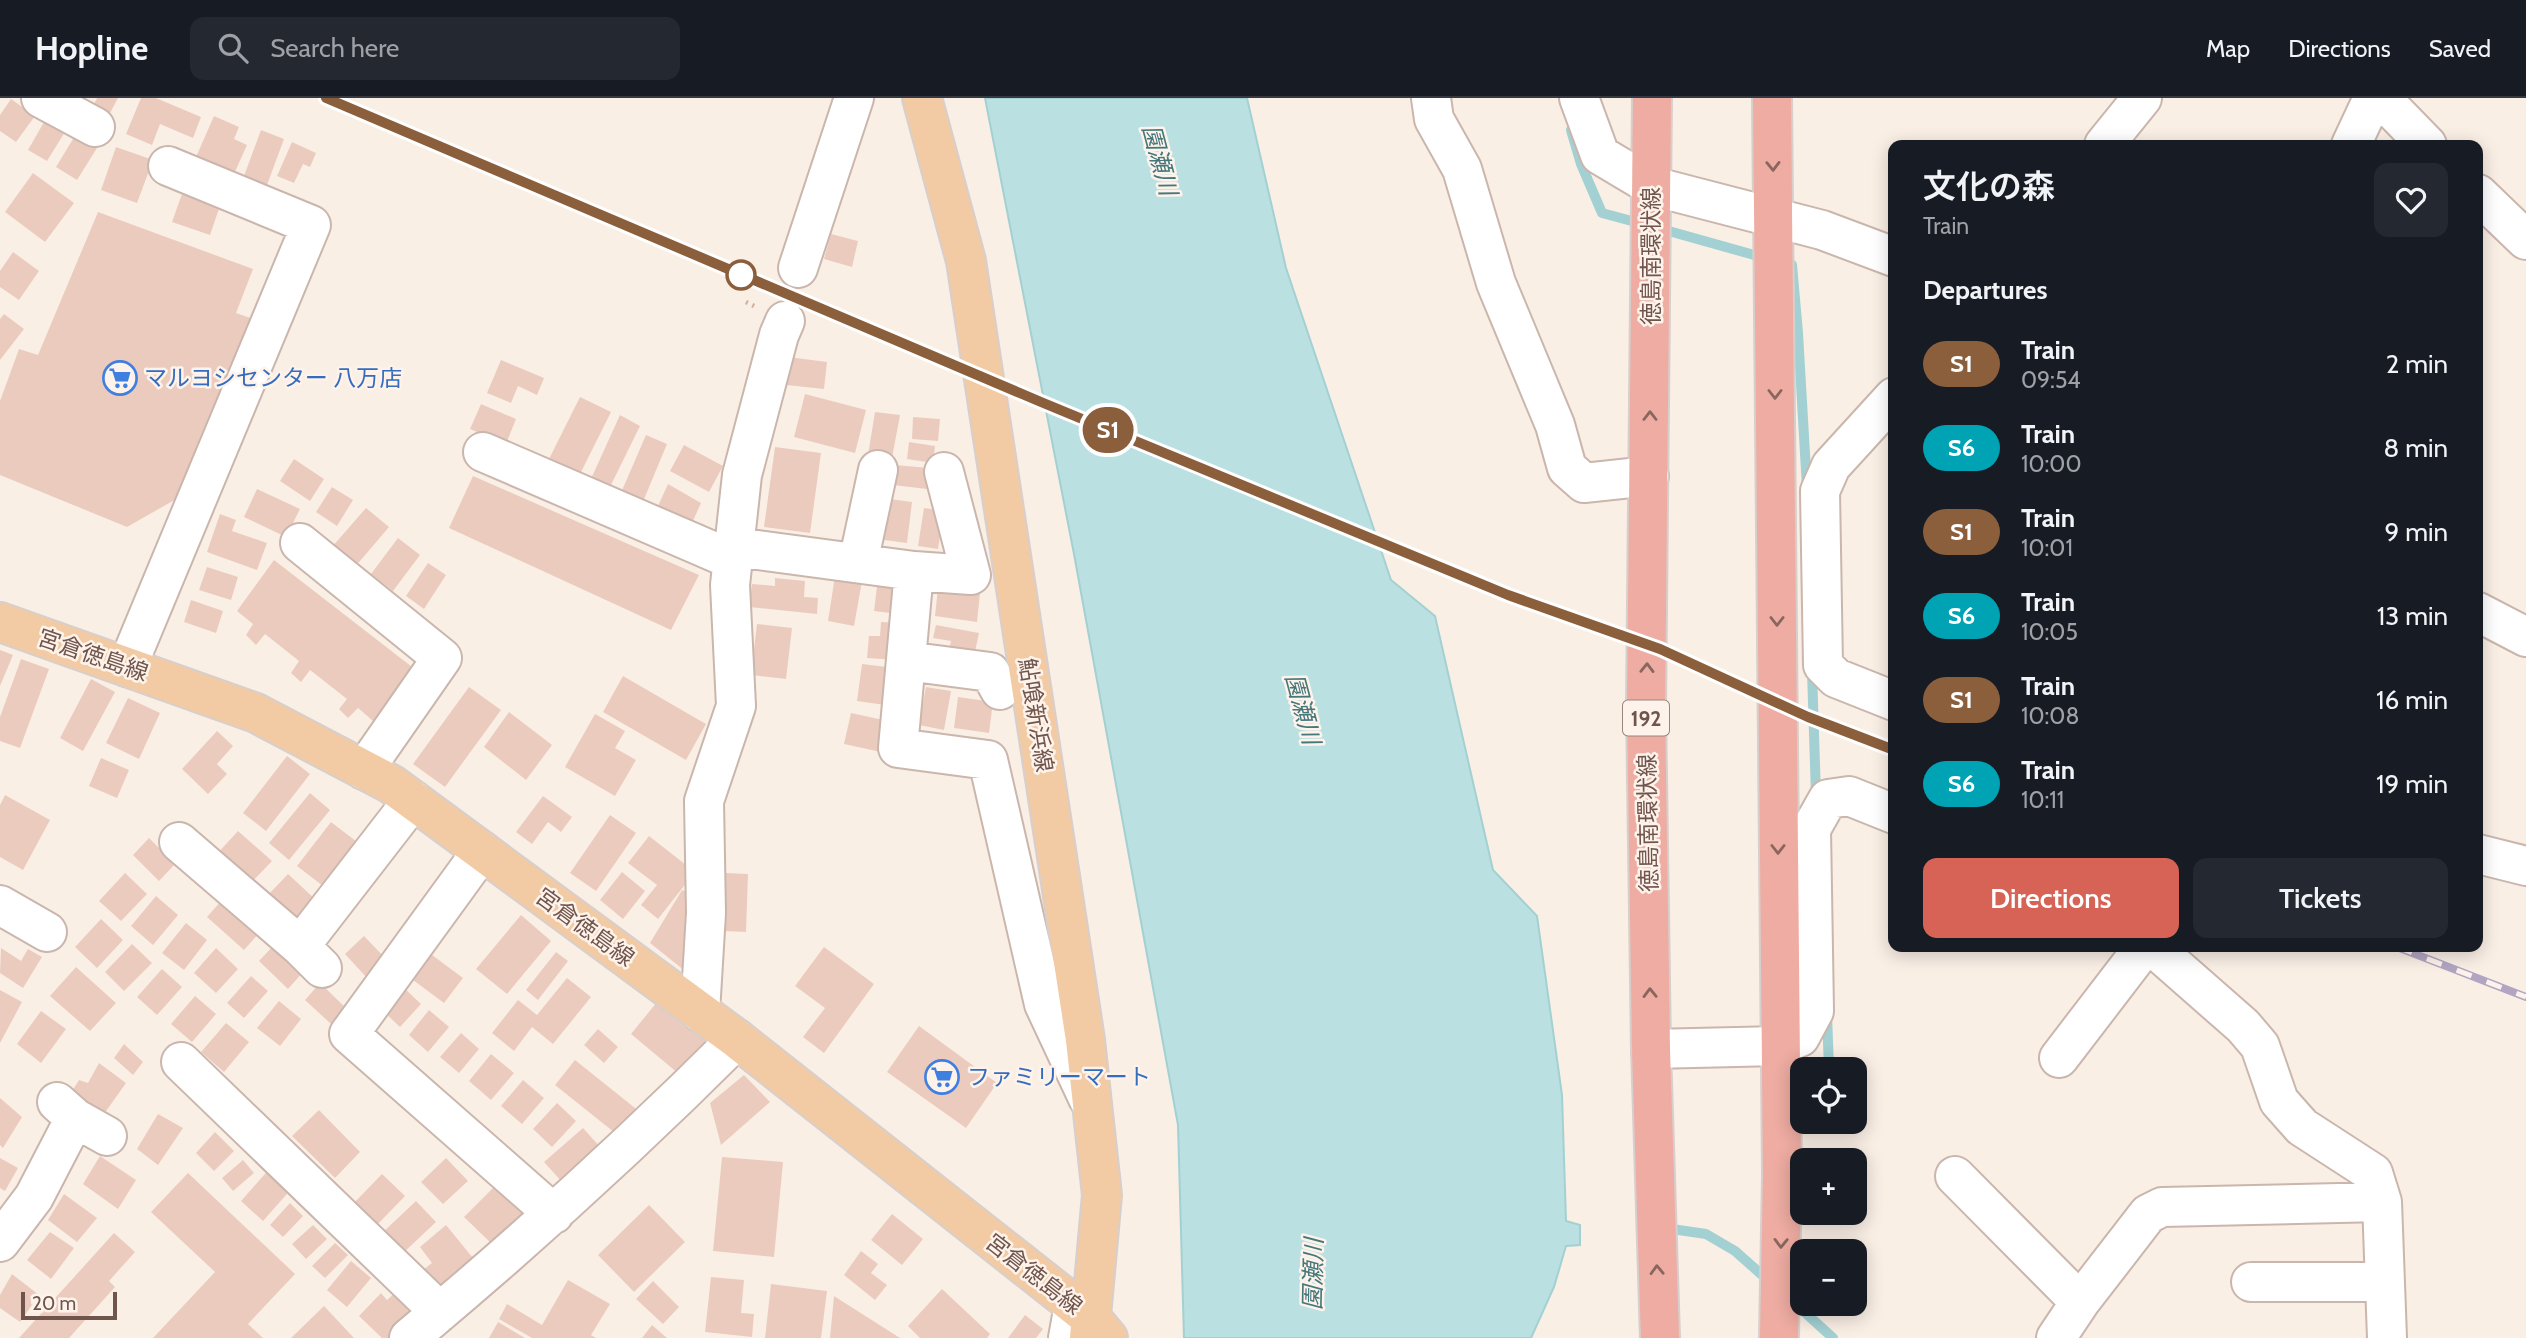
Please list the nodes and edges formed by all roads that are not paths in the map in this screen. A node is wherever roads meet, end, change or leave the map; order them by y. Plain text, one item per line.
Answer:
1 (41, 98) edge
2 (853, 98) edge
3 (922, 98) edge
4 (1431, 98) edge
5 (1579, 98) edge
6 (1652, 98) edge
7 (1772, 98) edge
8 (2142, 98) edge
9 (2374, 98) edge
10 (95, 127) dead end
11 (2108, 140) edge
12 (2353, 140) edge
13 (2422, 140) edge
14 (167, 166) dead end
15 (1652, 186) junction
16 (2483, 199) edge
17 (1774, 218) junction
18 (2526, 240) edge
19 (1888, 255) edge
20 (798, 268) dead end
21 (785, 321) dead end
22 (1888, 404) edge
23 (483, 452) dead end
24 (878, 470) dead end
25 (944, 472) dead end
26 (1649, 476) junction
27 (300, 542) dead end
28 (734, 554) junction
29 (858, 564) junction
30 (914, 571) junction
31 (2483, 615) edge
32 (0, 622) edge
33 (2526, 637) edge
34 (906, 662) junction
35 (127, 667) junction
36 (1000, 690) dead end
37 (1888, 699) edge
38 (364, 770) junction
39 (413, 800) junction
40 (1888, 812) edge
41 (179, 842) dead end
42 (482, 851) junction
43 (2483, 855) edge
44 (2526, 866) edge
45 (0, 905) edge
46 (47, 932) dead end
47 (2140, 952) edge
48 (2159, 952) edge
49 (700, 1012) junction
50 (737, 1039) junction
51 (1779, 1046) junction
52 (1651, 1049) junction
53 (2059, 1058) dead end
54 (181, 1062) dead end
55 (1092, 1107) junction
56 (79, 1118) dead end
57 (1955, 1176) dead end
58 (2382, 1202) junction
59 (554, 1214) junction
60 (0, 1242) edge
61 (2251, 1282) dead end
62 (2384, 1282) junction
63 (2080, 1302) junction
64 (440, 1312) junction
65 (1086, 1328) edge
66 (409, 1338) edge
67 (1660, 1338) edge
68 (1779, 1338) edge
69 (2056, 1338) edge
70 (2387, 1338) edge

1 - 10 street
2 - 20 street
3 - 55 main road, 鮎喰新浜線
4 - 26 street
5 - 15 street
6 - 15 highway, 徳島南環状線 / 192
7 -> 17 highway
8 - 11 street
9 - 12 street
9 - 13 street
14 - 35 street
15 - 17 street
26 -> 15 highway, 徳島南環状線 / 192
16 - 18 street
17 - 19 street
17 -> 51 highway
21 - 28 street
22 - 37 street
23 - 28 street
24 - 29 street
25 - 30 street
52 -> 26 highway, 徳島南環状線 / 192
27 - 38 street
28 - 29 street
28 - 49 street
29 - 30 street
30 - 34 street
31 - 33 street
32 - 35 main road, 宮倉徳島線
34 - 36 street
34 - 55 street
35 - 38 main road, 宮倉徳島線
38 - 39 main road, 宮倉徳島線
39 - 41 street
39 - 42 main road, 宮倉徳島線
40 - 51 street
42 - 49 main road, 宮倉徳島線
42 - 59 street
43 - 44 street
45 - 46 street
47 - 53 street
48 - 58 street
49 - 50 main road, 宮倉徳島線
50 - 59 street
50 - 65 main road, 宮倉徳島線
51 - 52 street
51 -> 68 highway
67 -> 52 highway, 徳島南環状線 / 192
54 - 64 street
55 - 65 main road, 鮎喰新浜線
56 - 60 street
57 - 63 street
58 - 62 street
58 - 63 street
59 - 64 street
61 - 62 street
62 - 70 street
63 - 69 street
64 - 66 street

